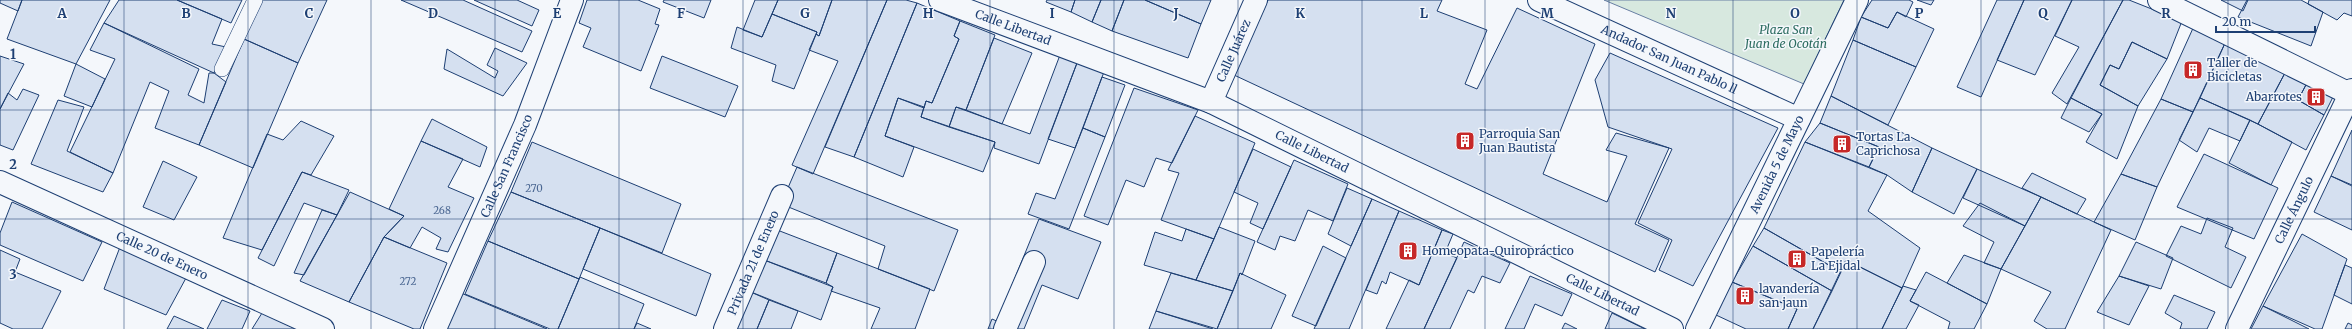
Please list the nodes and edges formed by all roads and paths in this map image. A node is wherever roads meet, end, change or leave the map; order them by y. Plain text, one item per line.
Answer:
1 (255, 0) edge
2 (572, 0) edge
3 (940, 0) edge
4 (1256, 0) edge
5 (1857, 0) edge
6 (2159, 0) edge
7 (1551, 2) edge
8 (222, 69) dead end
9 (2351, 93) edge
10 (1211, 102) junction
11 (1799, 119) junction
12 (0, 182) edge
13 (782, 196) dead end
14 (1034, 262) dead end
15 (323, 329) edge
16 (435, 329) edge
17 (725, 329) edge
18 (1005, 329) edge
19 (1672, 329) edge
20 (1697, 329) edge
21 (2237, 329) edge

1 - 8 lane
2 - 16 street, Calle San Francisco
3 - 10 street, Calle Libertad
4 - 10 street, Calle Juárez
5 - 11 street, Avenida 5 de Mayo
6 - 9 street
7 - 11 street, Andador San Juan Pablo ll
9 - 21 street, Calle Ángulo
10 - 19 street, Calle Libertad
11 - 20 street, Avenida 5 de Mayo
12 - 15 street, Calle 20 de Enero
13 - 17 street, Privada 21 de Enero
14 - 18 street

